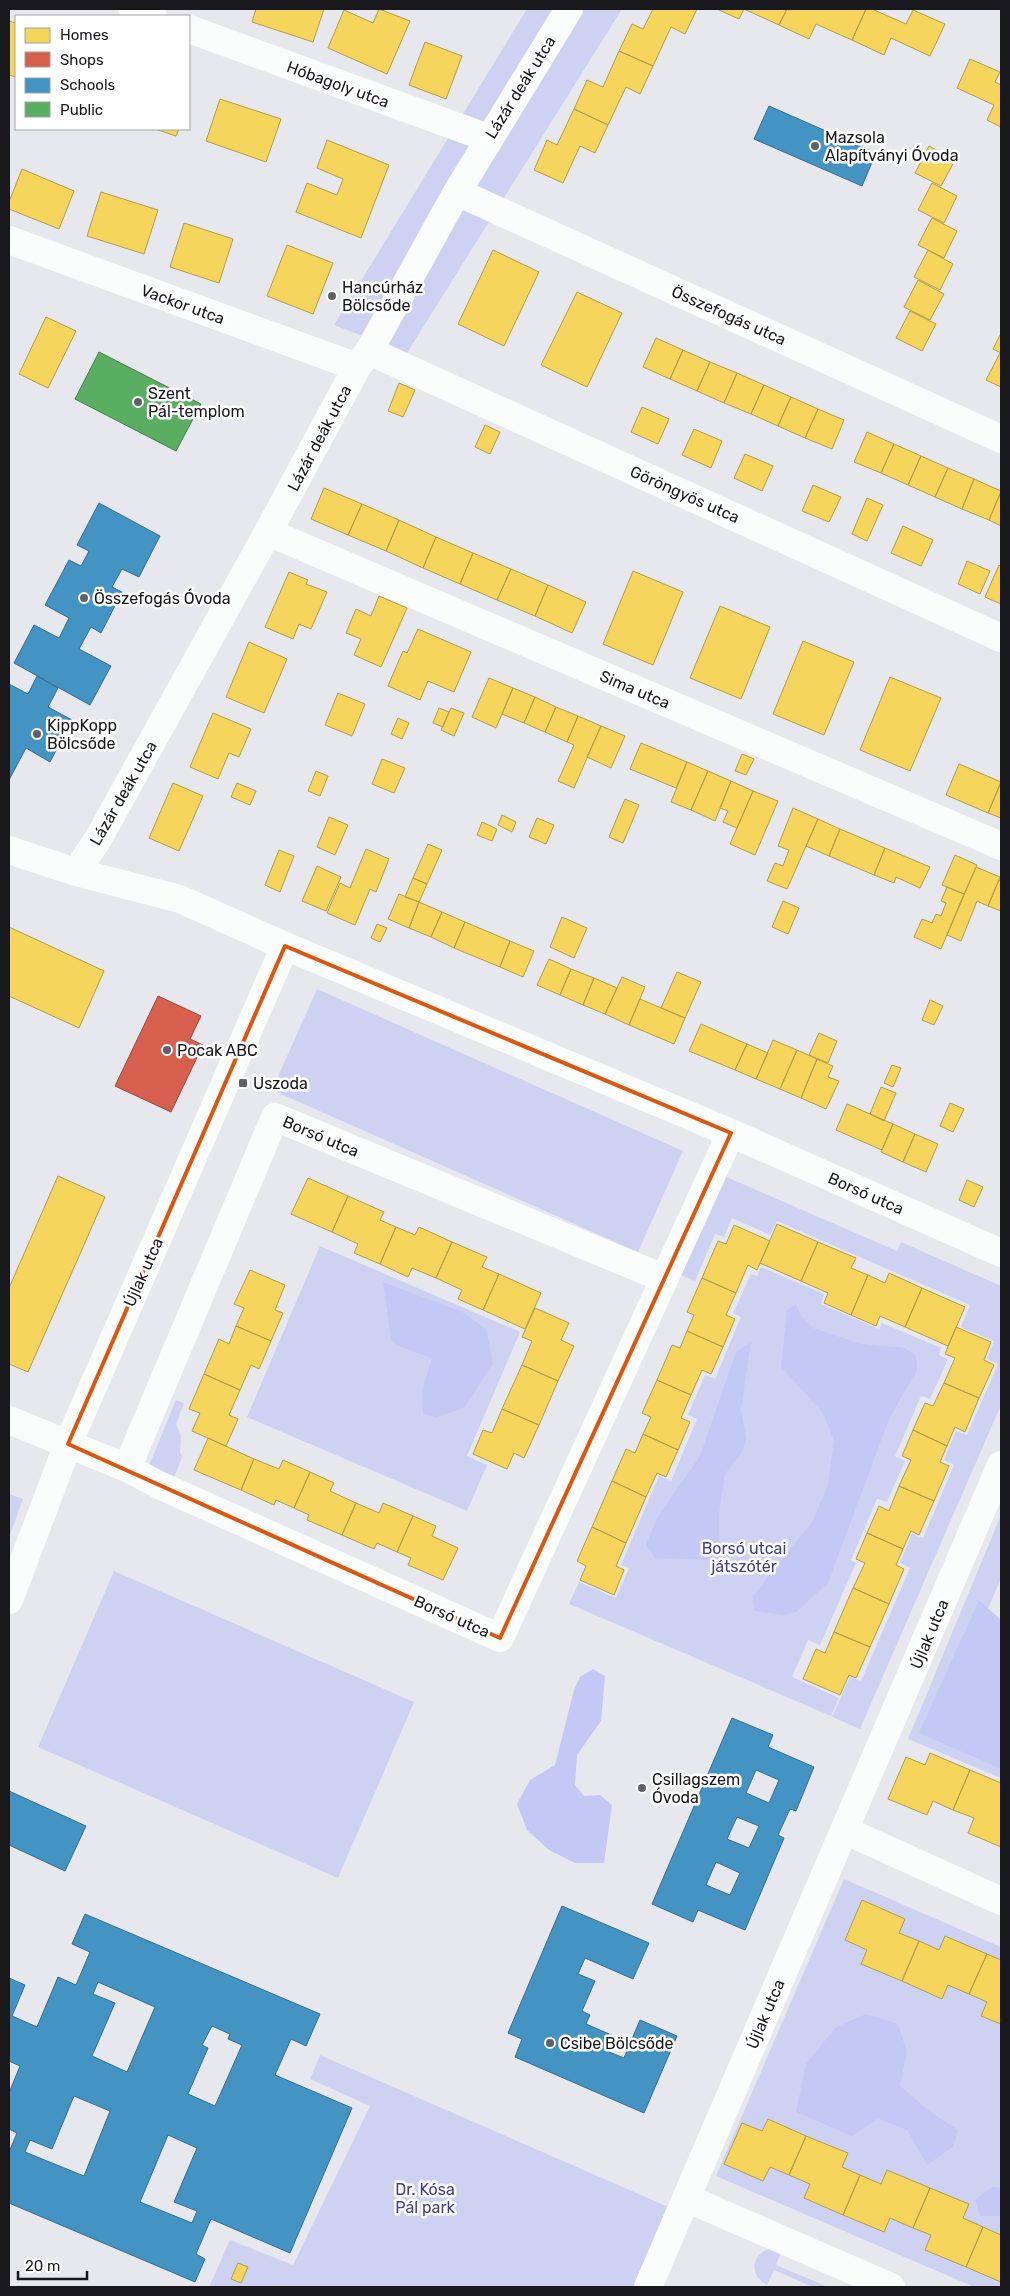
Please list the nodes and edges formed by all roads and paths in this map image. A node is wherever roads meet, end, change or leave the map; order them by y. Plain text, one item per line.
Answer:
1 (132, 9) edge
2 (568, 9) edge
3 (150, 15) edge
4 (190, 29) edge
5 (488, 138) junction
6 (457, 192) junction
7 (9, 240) edge
8 (363, 359) junction
9 (1001, 439) edge
10 (268, 532) junction
11 (1001, 638) edge
12 (1001, 846) edge
13 (9, 850) edge
14 (76, 872) junction
15 (285, 946) junction
16 (731, 1133) junction
17 (1001, 1253) edge
18 (663, 1278) junction
19 (9, 1420) edge
20 (68, 1444) junction
21 (1001, 1467) edge
22 (127, 1468) junction
23 (9, 1600) edge
24 (844, 1830) junction
25 (1001, 1901) edge
26 (686, 2198) junction
27 (648, 2287) edge
28 (891, 2287) edge

1 - 3 street
2 - 5 street, Lázár deák utca
4 - 5 street, Hóbagoly utca
5 - 6 street, Lázár deák utca
6 - 8 street, Lázár deák utca
6 - 9 street, Összefogás utca
7 - 8 street, Vackor utca
8 - 10 street, Lázár deák utca
8 - 11 street, Göröngyös utca
10 - 12 street, Sima utca
10 - 14 street, Lázár deák utca
13 - 14 street, Borsó utca
14 - 15 street, Borsó utca
15 - 16 street, Borsó utca
15 - 20 street, Újlak utca
16 - 17 street, Borsó utca
16 - 18 street, Borsó utca
18 - 22 street, Borsó utca
18 - 22 street, Borsó utca
19 - 20 street, Borsó utca
20 - 22 street, Borsó utca
20 - 23 street, Újlak utca
21 - 24 street, Újlak utca
24 - 25 street
24 - 26 street, Újlak utca
26 - 27 street, Újlak utca
26 - 28 street

